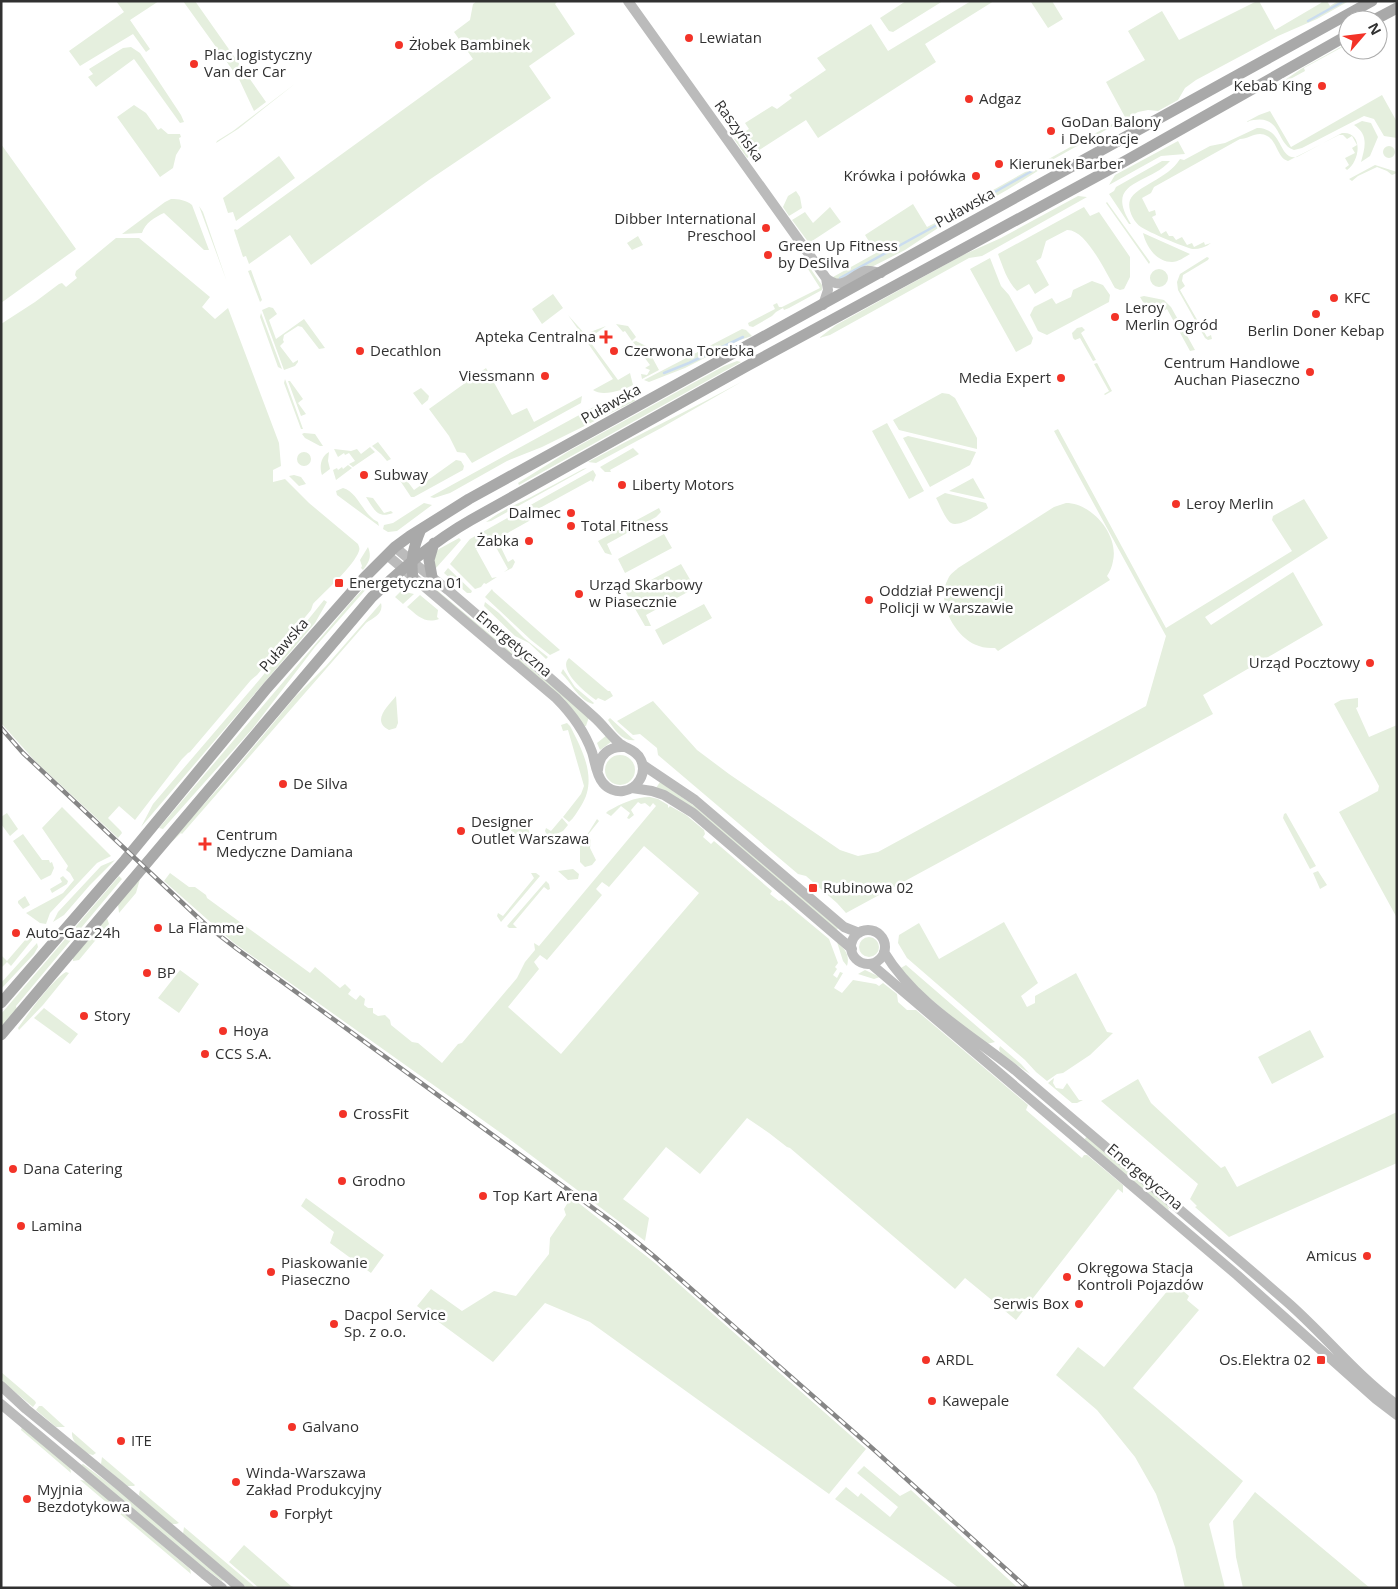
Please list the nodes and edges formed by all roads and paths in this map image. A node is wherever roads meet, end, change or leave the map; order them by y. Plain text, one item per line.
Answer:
1 (628, 1) edge
2 (1372, 1) edge
3 (1338, 41) edge
4 (881, 273) junction
5 (826, 278) junction
6 (823, 305) junction
7 (421, 529) junction
8 (434, 543) junction
9 (391, 551) junction
10 (406, 565) junction
11 (432, 577) junction
12 (413, 578) joint
13 (624, 747) junction
14 (643, 765) junction
15 (598, 773) junction
16 (632, 788) junction
17 (859, 933) junction
18 (852, 949) junction
19 (884, 952) junction
20 (871, 964) junction
21 (1, 1003) edge
22 (1, 1035) edge
23 (1, 1386) edge
24 (1, 1404) edge
25 (1397, 1405) edge
26 (1397, 1415) edge
27 (222, 1588) edge
28 (240, 1588) edge

1 - 5 street, Raszyńska
2 - 4 main road, Puławska
3 - 8 main road
4 - 5 street
4 - 6 main road, Puławska
5 - 6 street
6 - 7 main road, Puławska
7 - 9 main road, Puławska
7 - 10 main road
8 - 10 main road
8 - 11 main road
9 - 10 street, Energetyczna
9 - 21 main road, Puławska
10 - 11 street, Energetyczna
10 - 12 main road
10 - 22 main road
11 - 13 street, Energetyczna
12 - 15 street, Energetyczna
13 - 14 street, Energetyczna
13 - 15 street
14 - 16 street
14 - 17 street, Energetyczna
15 - 16 street, Energetyczna
16 - 18 street, Energetyczna
17 - 18 street
17 - 19 street, Energetyczna
18 - 20 street, Energetyczna
19 - 20 street
19 - 25 street, Energetyczna
20 - 26 street, Energetyczna
23 - 28 street
24 - 27 street

